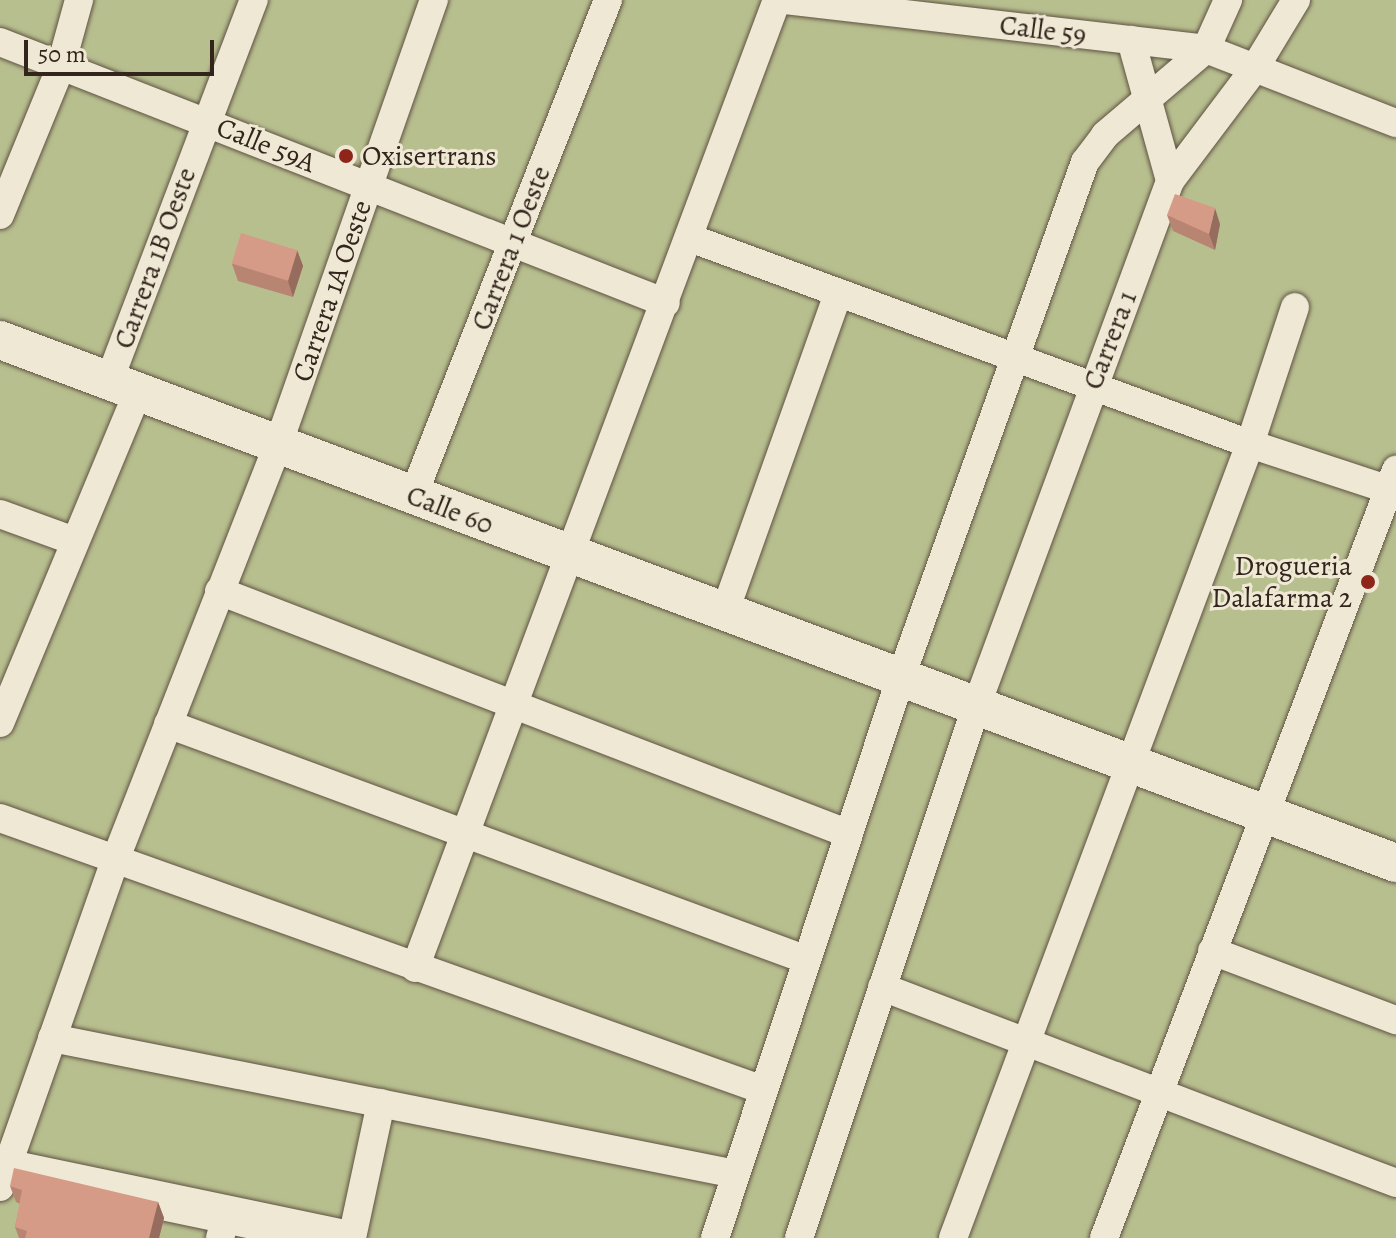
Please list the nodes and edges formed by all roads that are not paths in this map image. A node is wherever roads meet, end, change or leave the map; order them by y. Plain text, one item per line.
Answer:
1 (79, 0) edge
2 (254, 0) edge
3 (434, 0) edge
4 (608, 0) edge
5 (777, 0) edge
6 (784, 0) edge
7 (1228, 0) edge
8 (1296, 0) edge
9 (1131, 40) junction
10 (0, 42) edge
11 (1206, 49) junction
12 (60, 69) junction
13 (1253, 71) junction
14 (1147, 99) junction
15 (206, 121) junction
16 (1396, 123) edge
17 (1170, 181) junction
18 (368, 187) junction
19 (0, 215) edge
20 (690, 238) junction
21 (513, 244) junction
22 (838, 293) junction
23 (666, 303) junction
24 (1295, 307) dead end
25 (0, 340) edge
26 (1014, 358) junction
27 (1092, 386) junction
28 (124, 387) junction
29 (1250, 444) junction
30 (278, 445) junction
31 (1394, 484) edge
32 (413, 496) junction
33 (0, 514) edge
34 (74, 541) junction
35 (572, 556) junction
36 (219, 591) junction
37 (724, 614) junction
38 (8, 680) edge
39 (900, 680) junction
40 (512, 704) junction
41 (976, 707) junction
42 (0, 723) edge
43 (168, 724) junction
44 (1129, 764) junction
45 (1266, 815) junction
46 (0, 818) edge
47 (465, 833) junction
48 (849, 834) junction
49 (114, 863) junction
50 (1396, 863) edge
51 (1212, 951) junction
52 (807, 960) junction
53 (415, 968) junction
54 (882, 987) junction
55 (1396, 1020) edge
56 (52, 1038) junction
57 (1025, 1041) junction
58 (763, 1090) junction
59 (1158, 1091) junction
60 (381, 1103) junction
61 (2, 1174) edge
62 (736, 1174) junction
63 (1396, 1183) edge
64 (224, 1226) edge
65 (341, 1238) edge
66 (352, 1238) edge
67 (715, 1238) edge
68 (799, 1238) edge
69 (953, 1238) edge
70 (1104, 1238) edge

1 - 12 street
2 - 15 street, Carrera 1B Oeste
3 - 18 street, Carrera 1A Oeste
4 - 21 street, Carrera 1 Oeste
5 - 20 street
6 - 9 street, Calle 59
7 - 11 street
8 - 13 street, Carrera 1
9 - 11 street, Calle 59
9 - 14 street
10 - 12 street, Calle 59A
11 - 13 street, Calle 59
11 - 14 street
12 - 15 street, Calle 59A
12 - 19 street
13 - 16 street, Calle 59
13 - 17 street, Carrera 1
14 - 17 street
14 - 26 street
15 - 18 street, Calle 59A
15 - 28 street, Carrera 1B Oeste
17 - 27 street, Carrera 1
18 - 21 street, Calle 59A
18 - 30 street, Carrera 1A Oeste
20 - 22 street
20 - 23 street
21 - 23 street, Calle 59A
21 - 32 street, Carrera 1 Oeste
22 - 26 street
22 - 37 street
23 - 35 street
24 - 29 street
25 - 28 street, Calle 60
26 - 27 street
26 - 39 street
27 - 29 street
27 - 41 street, Carrera 1
28 - 30 street, Calle 60
28 - 34 street, Carrera 1B Oeste
29 - 31 street
29 - 44 street
30 - 32 street, Calle 60
30 - 36 street, Carrera 1A Oeste
31 - 45 street
32 - 35 street, Calle 60
33 - 34 street
34 - 38 street, Carrera 1B Oeste
35 - 37 street, Calle 60
35 - 40 street
36 - 40 street
36 - 43 street, Carrera 1A Oeste
37 - 39 street, Calle 60
38 - 42 street, Carrera 1B Oeste
39 - 41 street, Calle 60
39 - 48 street
40 - 47 street
40 - 48 street
41 - 44 street, Calle 60
41 - 54 street, Carrera 1
43 - 47 street
43 - 49 street, Carrera 1A Oeste
44 - 45 street, Calle 60
44 - 57 street
45 - 50 street, Calle 60
45 - 51 street
46 - 49 street
47 - 52 street
47 - 53 street
48 - 52 street
49 - 53 street
49 - 56 street, Carrera 1A Oeste
51 - 55 street
51 - 59 street
52 - 58 street
53 - 58 street
54 - 57 street
54 - 68 street, Carrera 1
56 - 60 street
56 - 61 street, Carrera 1A Oeste
57 - 59 street
57 - 69 street
58 - 62 street
59 - 63 street
59 - 70 street
60 - 62 street
60 - 66 street
61 - 64 street
62 - 67 street
64 - 65 street

